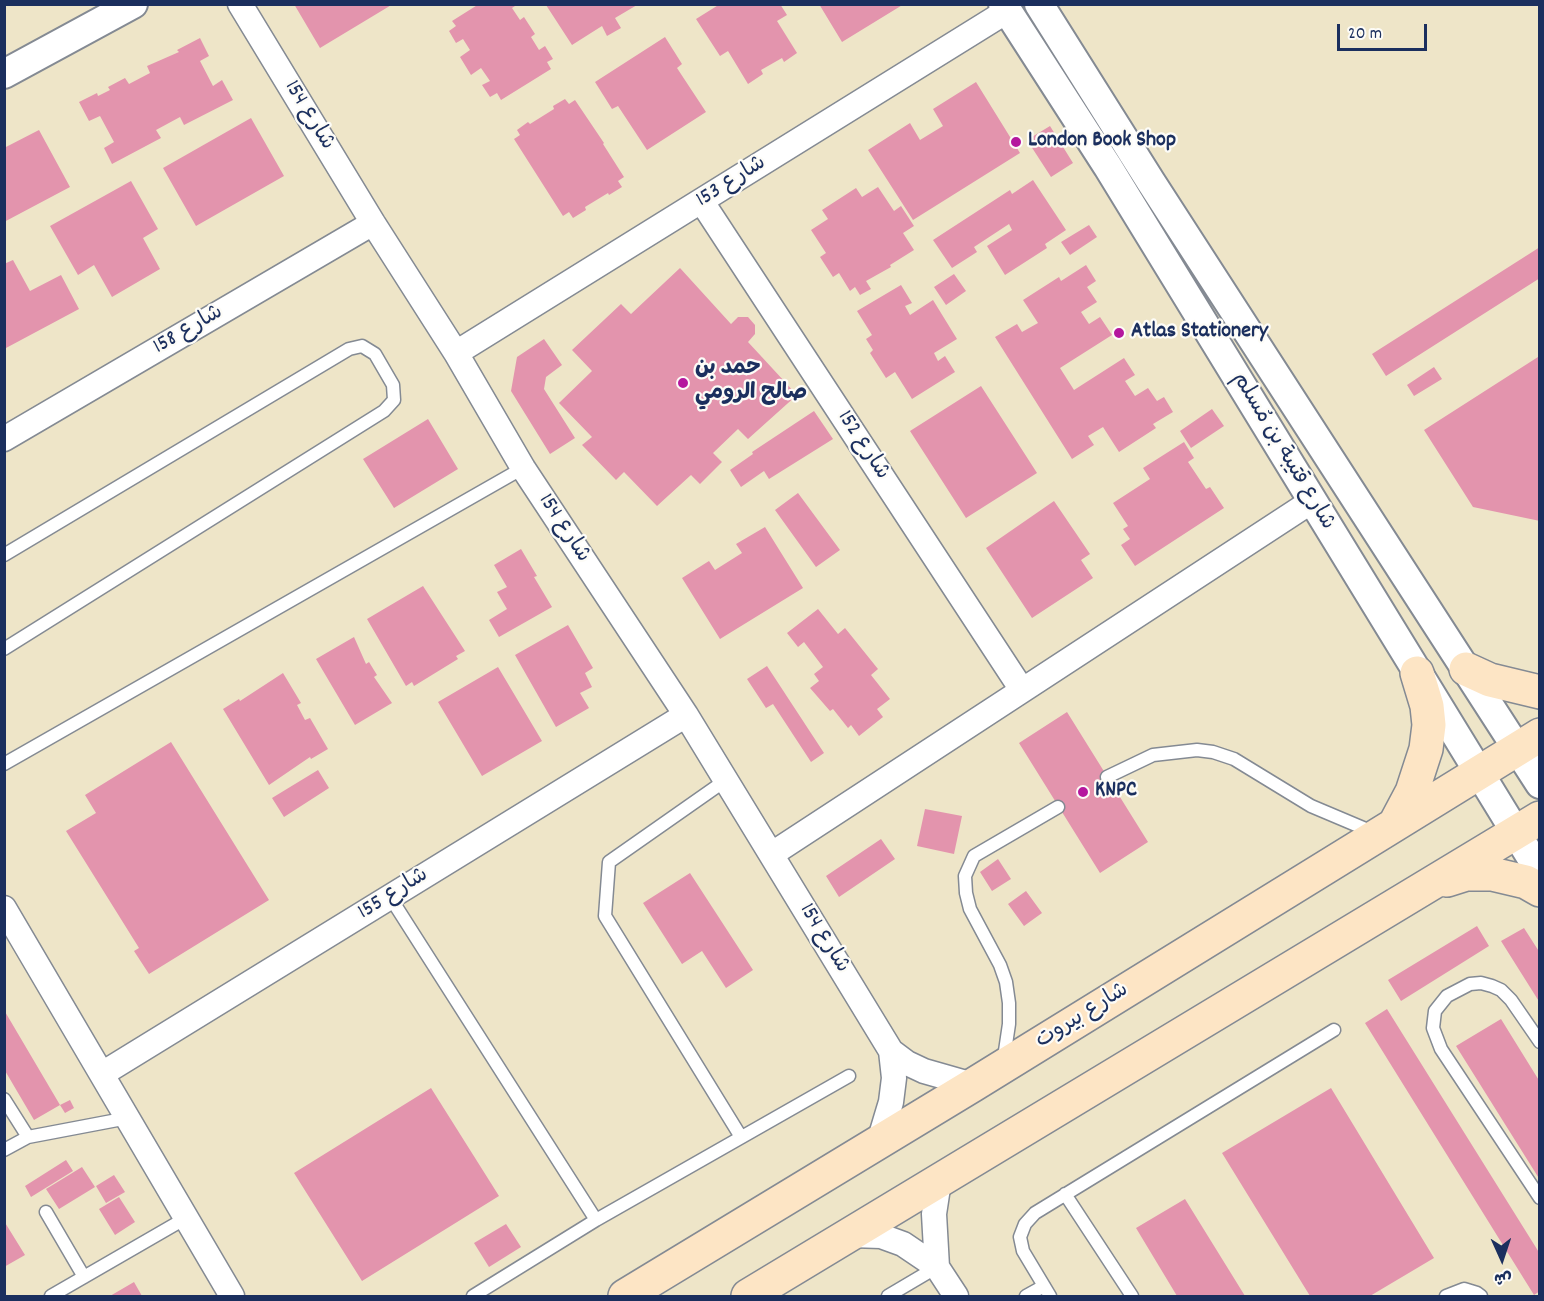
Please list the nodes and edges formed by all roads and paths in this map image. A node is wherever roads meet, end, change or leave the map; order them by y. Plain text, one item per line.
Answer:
1 (133, 4) edge
2 (240, 4) edge
3 (1039, 4) edge
4 (1005, 8) edge
5 (4, 74) edge
6 (702, 202) junction
7 (373, 223) junction
8 (456, 352) junction
9 (4, 439) edge
10 (523, 468) junction
11 (1312, 501) junction
12 (4, 555) edge
13 (4, 649) edge
14 (1466, 669) junction
15 (1417, 673) junction
16 (1022, 690) junction
17 (1539, 692) edge
18 (686, 716) junction
19 (1529, 742) edge
20 (4, 764) edge
21 (1479, 774) junction
22 (1107, 777) dead end
23 (726, 780) junction
24 (1539, 784) edge
25 (1058, 807) dead end
26 (1528, 825) edge
27 (1386, 829) junction
28 (772, 854) junction
29 (1539, 872) edge
30 (1428, 885) junction
31 (1539, 890) edge
32 (390, 897) junction
33 (4, 908) edge
34 (1334, 1030) dead end
35 (1539, 1042) edge
36 (891, 1051) junction
37 (102, 1074) junction
38 (849, 1076) dead end
39 (985, 1077) junction
40 (4, 1099) edge
41 (128, 1118) junction
42 (28, 1137) junction
43 (741, 1137) junction
44 (879, 1142) junction
45 (4, 1150) edge
46 (939, 1181) junction
47 (1065, 1194) junction
48 (1539, 1198) edge
49 (46, 1212) dead end
50 (186, 1218) junction
51 (596, 1220) junction
52 (850, 1235) junction
53 (937, 1267) junction
54 (84, 1277) junction
55 (1047, 1291) edge
56 (51, 1296) edge
57 (232, 1296) edge
58 (473, 1296) edge
59 (624, 1296) edge
60 (748, 1296) edge
61 (888, 1296) edge
62 (956, 1296) edge
63 (1026, 1296) edge
64 (1132, 1296) edge
65 (1446, 1296) edge
66 (1480, 1296) edge

1 - 5 street
2 - 7 street, شارع 154
3 - 14 street, شارع قتيبة بن مُسلم
4 - 6 street, شارع 153
4 - 11 street, شارع قتيبة بن مُسلم
6 - 8 street, شارع 153
6 - 16 street, شارع 152
7 - 8 street, شارع 154
7 - 9 street, شارع 158
8 - 10 street, شارع 154
10 - 18 street, شارع 154
10 - 20 lane
11 - 15 street, شارع قتيبة بن مُسلم
11 - 16 street
12 - 13 lane
14 - 17 main road
14 - 19 street, شارع قتيبة بن مُسلم
15 - 21 street, شارع قتيبة بن مُسلم
15 - 27 main road
16 - 28 street
18 - 23 street, شارع 154
18 - 32 street, شارع 155
19 - 21 main road, شارع بيروت
19 - 24 street, شارع قتيبة بن مُسلم
21 - 26 street, شارع قتيبة بن مُسلم
21 - 27 main road, شارع بيروت
22 - 27 lane
23 - 28 street, شارع 154
23 - 43 lane
25 - 39 lane
26 - 29 street, شارع قتيبة بن مُسلم
26 - 30 main road
27 - 39 main road, شارع بيروت
28 - 36 street, شارع 154
30 - 31 main road
30 - 46 main road
32 - 37 street, شارع 155
32 - 51 lane
33 - 37 street
34 - 47 lane
35 - 48 lane
36 - 39 street, شارع 154
36 - 44 street, شارع 154
37 - 41 street
38 - 43 lane
39 - 44 main road, شارع بيروت
40 - 42 lane
41 - 42 lane
41 - 50 street
42 - 45 lane
43 - 51 lane
44 - 59 main road, شارع بيروت
46 - 52 main road
46 - 53 street
47 - 55 lane
47 - 64 lane
49 - 54 lane
50 - 54 lane
50 - 57 street
51 - 58 lane
52 - 53 street
52 - 60 main road
53 - 61 lane
53 - 62 street
54 - 56 lane
55 - 63 lane
65 - 66 lane

